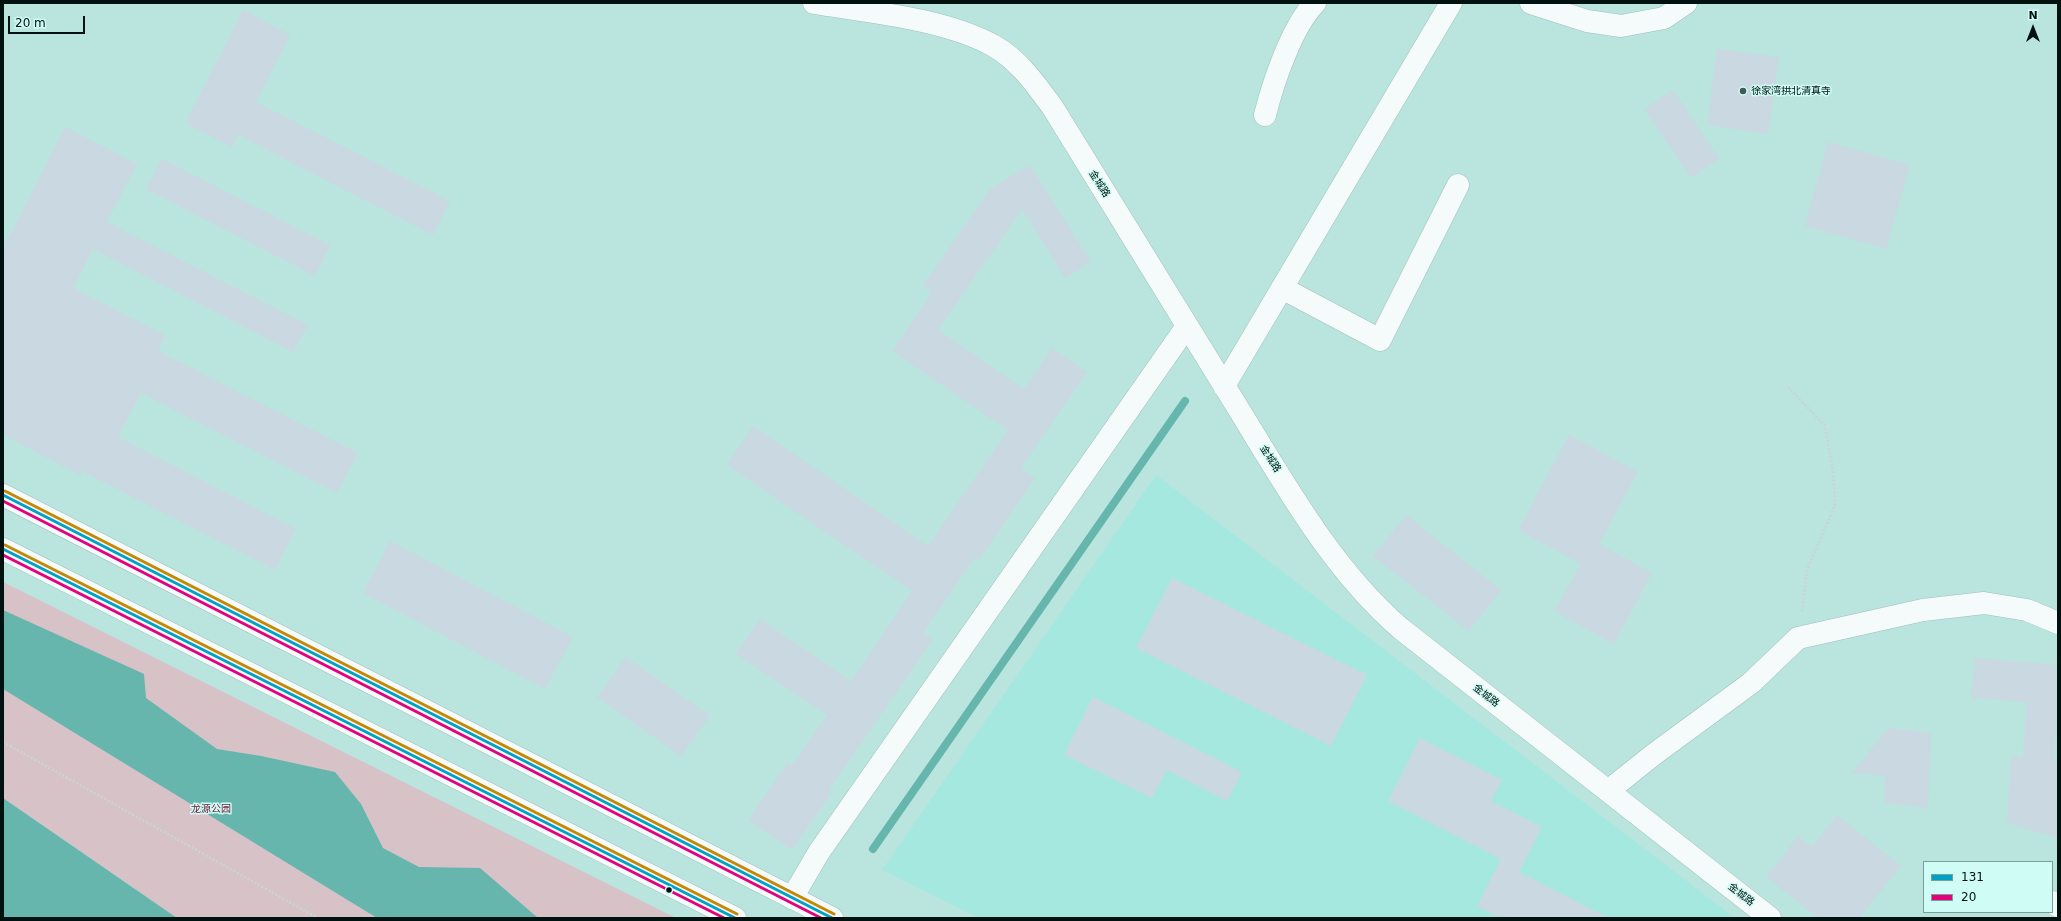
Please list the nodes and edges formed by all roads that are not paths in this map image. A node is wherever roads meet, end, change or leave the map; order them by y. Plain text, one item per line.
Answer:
1 (814, 3) edge
2 (1315, 3) edge
3 (1451, 3) edge
4 (1531, 3) edge
5 (1686, 3) edge
6 (1264, 115) dead end
7 (1458, 184) dead end
8 (1282, 288) junction
9 (1187, 326) junction
10 (1224, 386) junction
11 (3, 495) edge
12 (3, 549) edge
13 (2058, 623) edge
14 (1608, 791) junction
15 (792, 898) junction
16 (735, 918) edge
17 (832, 918) edge
18 (1770, 918) edge

1 - 9 street, 金城路
2 - 6 street
3 - 8 street
4 - 5 street
7 - 8 street
8 - 10 street
9 - 10 street, 金城路
9 - 15 street
10 - 14 street, 金城路
11 - 15 street
12 - 16 street
13 - 14 street
14 - 18 street, 金城路
15 - 17 street

